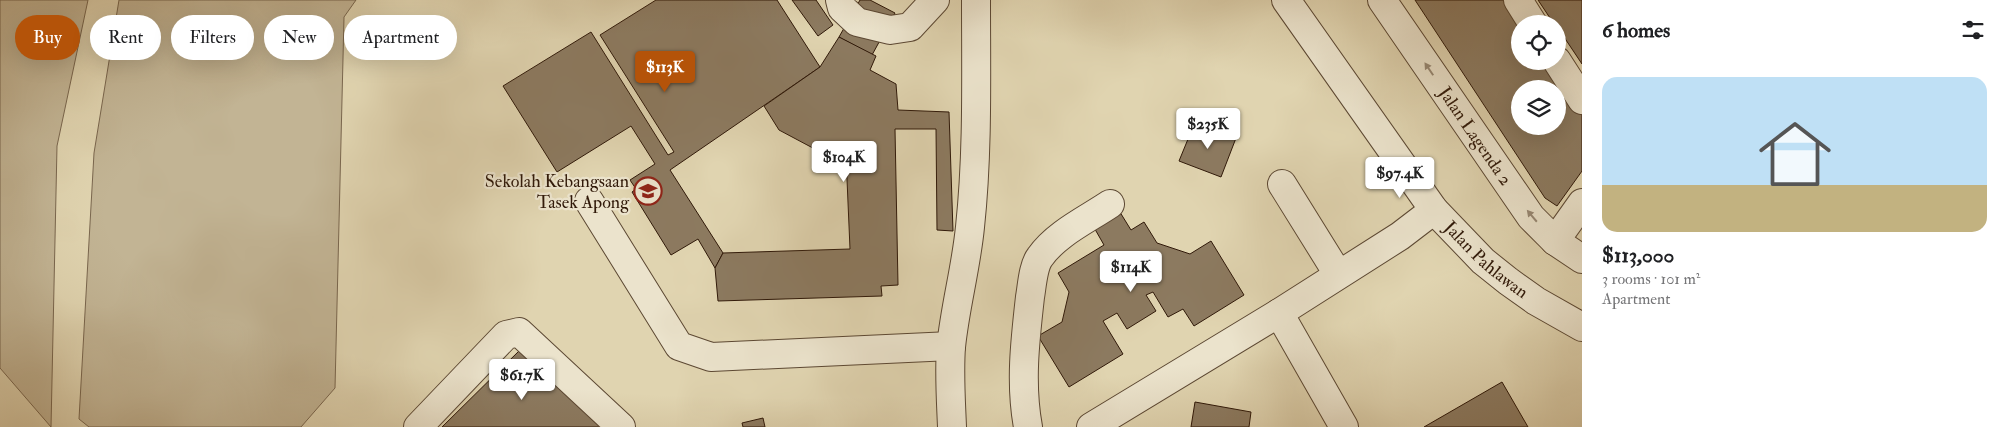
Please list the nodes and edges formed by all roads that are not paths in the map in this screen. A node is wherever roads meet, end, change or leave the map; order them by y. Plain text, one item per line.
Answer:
1 (840, 0) edge
2 (935, 0) edge
3 (976, 0) edge
4 (1286, 0) edge
5 (1382, 0) edge
6 (1518, 0) edge
7 (1527, 15) edge
8 (1563, 70) edge
9 (1582, 100) edge
10 (1282, 184) dead end
11 (589, 201) dead end
12 (1582, 203) edge
13 (1110, 204) dead end
14 (1434, 210) junction
15 (1555, 241) junction
16 (1582, 259) edge
17 (1338, 274) junction
18 (1279, 314) junction
19 (1582, 327) edge
20 (951, 346) junction
21 (418, 427) edge
22 (621, 427) edge
23 (952, 427) edge
24 (1028, 427) edge
25 (1091, 427) edge
26 (1344, 427) edge

1 - 2 street
3 - 20 street
4 - 14 street, Jalan Pahlawan
15 -> 5 street, Jalan Lagenda 2
6 - 7 street
8 - 9 street
10 - 17 street
11 - 20 street
12 - 15 street
13 - 24 street
14 - 17 street
14 - 19 street, Jalan Pahlawan
15 - 16 street, Jalan Lagenda 2
17 - 18 street
18 - 25 street
18 - 26 street
20 - 23 street
21 - 22 street

